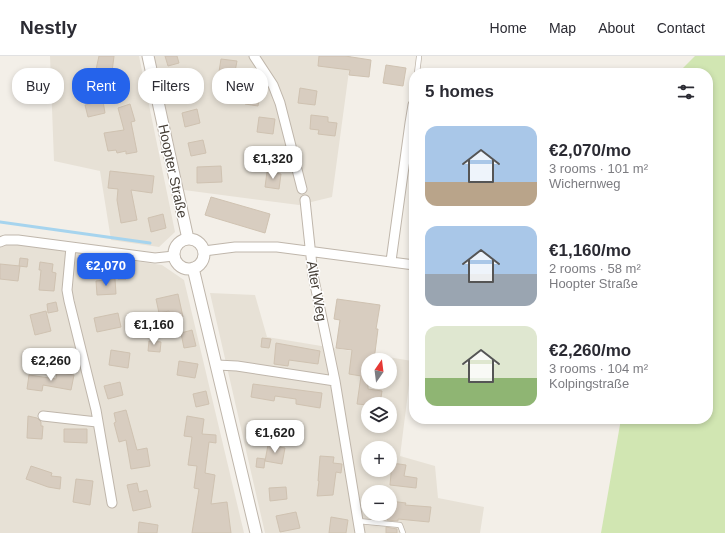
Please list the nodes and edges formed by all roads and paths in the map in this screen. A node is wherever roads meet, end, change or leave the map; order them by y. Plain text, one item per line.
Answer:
1 (148, 56) edge
2 (254, 56) edge
3 (419, 57) edge
4 (418, 68) edge
5 (409, 137) edge
6 (302, 189) dead end
7 (305, 200) dead end
8 (188, 239) junction
9 (2, 241) edge
10 (71, 247) junction
11 (310, 250) junction
12 (204, 251) junction
13 (174, 256) junction
14 (391, 262) junction
15 (409, 264) edge
16 (193, 268) junction
17 (217, 365) junction
18 (335, 381) junction
19 (43, 416) dead end
20 (97, 422) junction
21 (112, 503) dead end
22 (358, 522) junction
23 (256, 533) edge
24 (360, 533) edge
25 (403, 533) edge

1 - 8 street, Hoopter Straße
2 - 6 street
3 - 4 lane
5 - 14 street
7 - 11 street, Alter Weg
8 - 12 street
8 - 13 street
9 - 10 street
10 - 13 street
10 - 20 street
11 - 12 street
11 - 14 street
11 - 18 street, Alter Weg
12 - 16 street
13 - 16 street
14 - 15 street
16 - 17 street
17 - 18 street
17 - 23 street
18 - 22 street, Alter Weg
19 - 20 street
20 - 21 street
22 - 24 street, Alter Weg
22 - 25 lane

